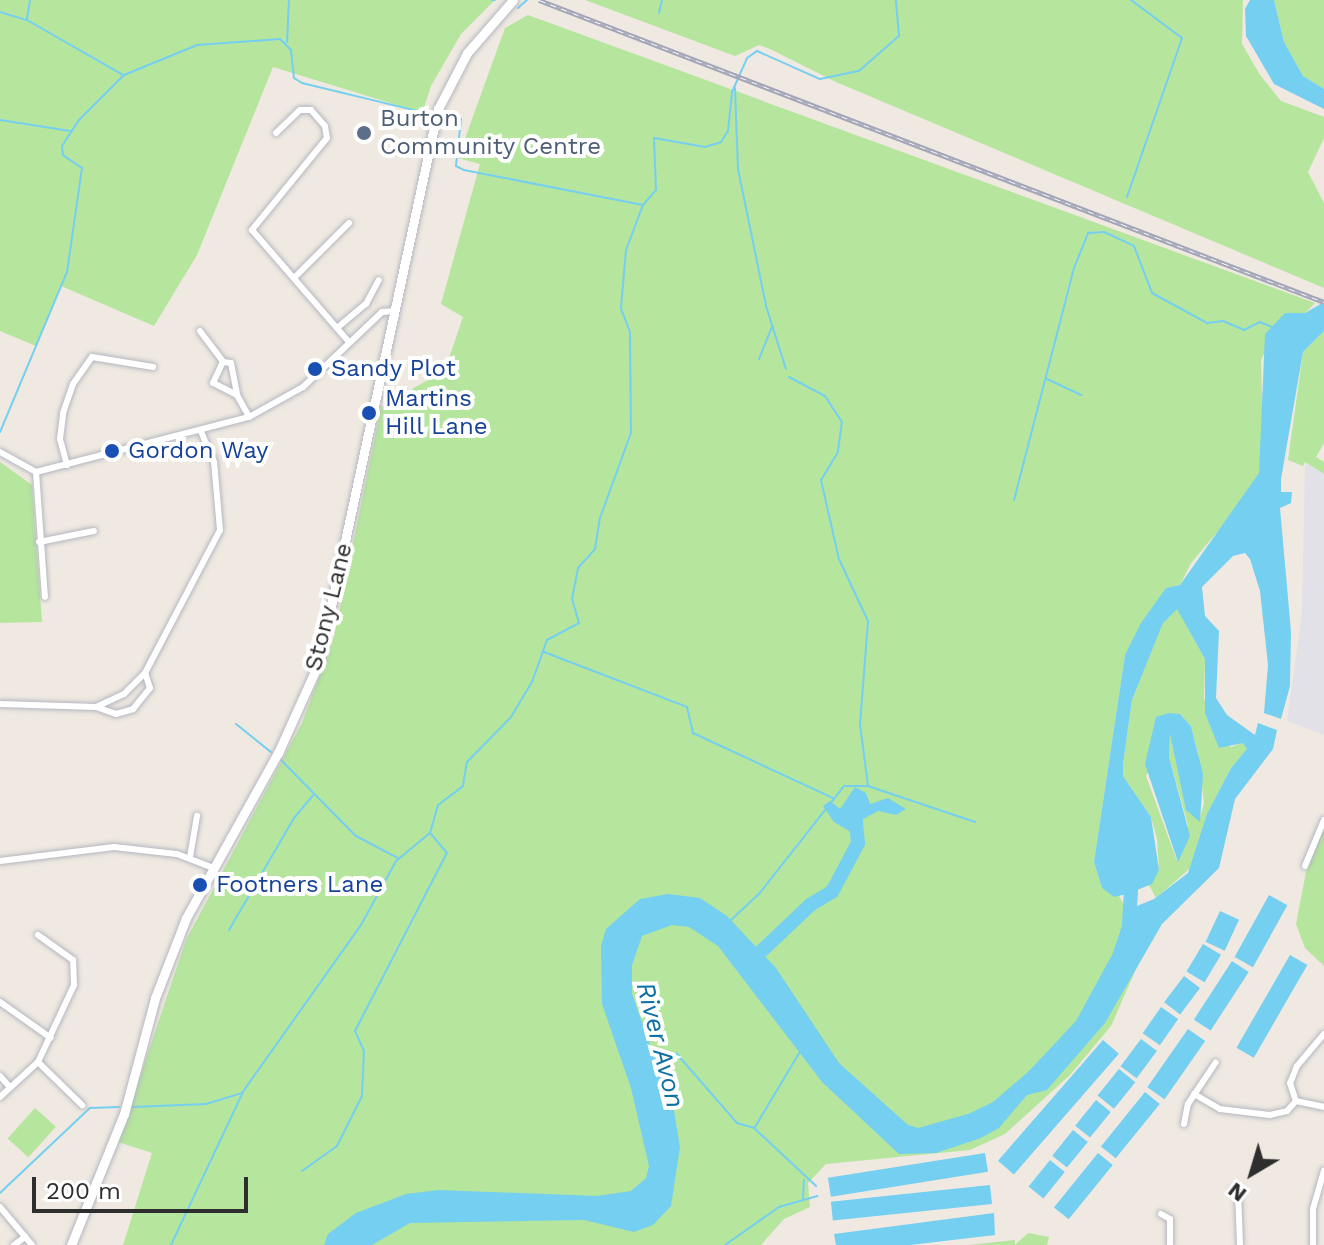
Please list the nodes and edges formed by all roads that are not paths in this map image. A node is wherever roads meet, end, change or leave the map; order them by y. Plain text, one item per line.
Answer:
1 (513, 0) edge
2 (276, 133) dead end
3 (349, 223) dead end
4 (294, 278) junction
5 (379, 280) dead end
6 (396, 311) junction
7 (337, 328) junction
8 (200, 331) dead end
9 (348, 341) junction
10 (223, 362) junction
11 (153, 367) dead end
12 (237, 395) junction
13 (249, 417) junction
14 (201, 432) junction
15 (0, 452) edge
16 (67, 465) junction
17 (36, 472) junction
18 (94, 531) dead end
19 (39, 542) junction
20 (45, 597) dead end
21 (145, 673) junction
22 (0, 704) edge
23 (96, 707) junction
24 (197, 816) dead end
25 (1324, 820) edge
26 (190, 857) junction
27 (0, 861) edge
28 (1305, 866) dead end
29 (214, 868) junction
30 (38, 935) dead end
31 (0, 1002) edge
32 (1324, 1034) edge
33 (51, 1038) junction
34 (38, 1062) junction
35 (1216, 1062) dead end
36 (0, 1076) edge
37 (10, 1087) junction
38 (1194, 1094) junction
39 (0, 1097) edge
40 (1296, 1101) junction
41 (82, 1105) dead end
42 (1324, 1107) edge
43 (1184, 1124) dead end
44 (1322, 1168) edge
45 (1233, 1190) dead end
46 (0, 1207) edge
47 (1161, 1214) dead end
48 (25, 1237) junction
49 (14, 1245) edge
50 (32, 1245) edge
51 (71, 1245) edge
52 (1170, 1245) edge
53 (1240, 1245) edge
54 (1313, 1245) edge

1 - 6 main road, Stony Lane
2 - 4 street
3 - 4 street
4 - 7 street
5 - 7 street
6 - 9 street
6 - 29 main road, Stony Lane
7 - 9 street
8 - 10 street
9 - 13 street
10 - 12 street
10 - 12 street
11 - 16 street
12 - 13 street
13 - 14 street
14 - 16 street
14 - 21 street
15 - 17 street
16 - 17 street
17 - 19 street
18 - 19 street
19 - 20 street
21 - 23 street
21 - 23 street
22 - 23 street
24 - 26 street
25 - 28 street
26 - 27 street
26 - 29 street
29 - 51 main road, Stony Lane
30 - 33 street
31 - 33 street
32 - 40 street
33 - 34 street
34 - 37 street
34 - 41 street
35 - 38 street
36 - 37 street
37 - 39 street
38 - 40 street
38 - 43 street
40 - 42 street
44 - 54 street
45 - 53 street
46 - 48 street
47 - 52 street
48 - 49 street
48 - 50 street

